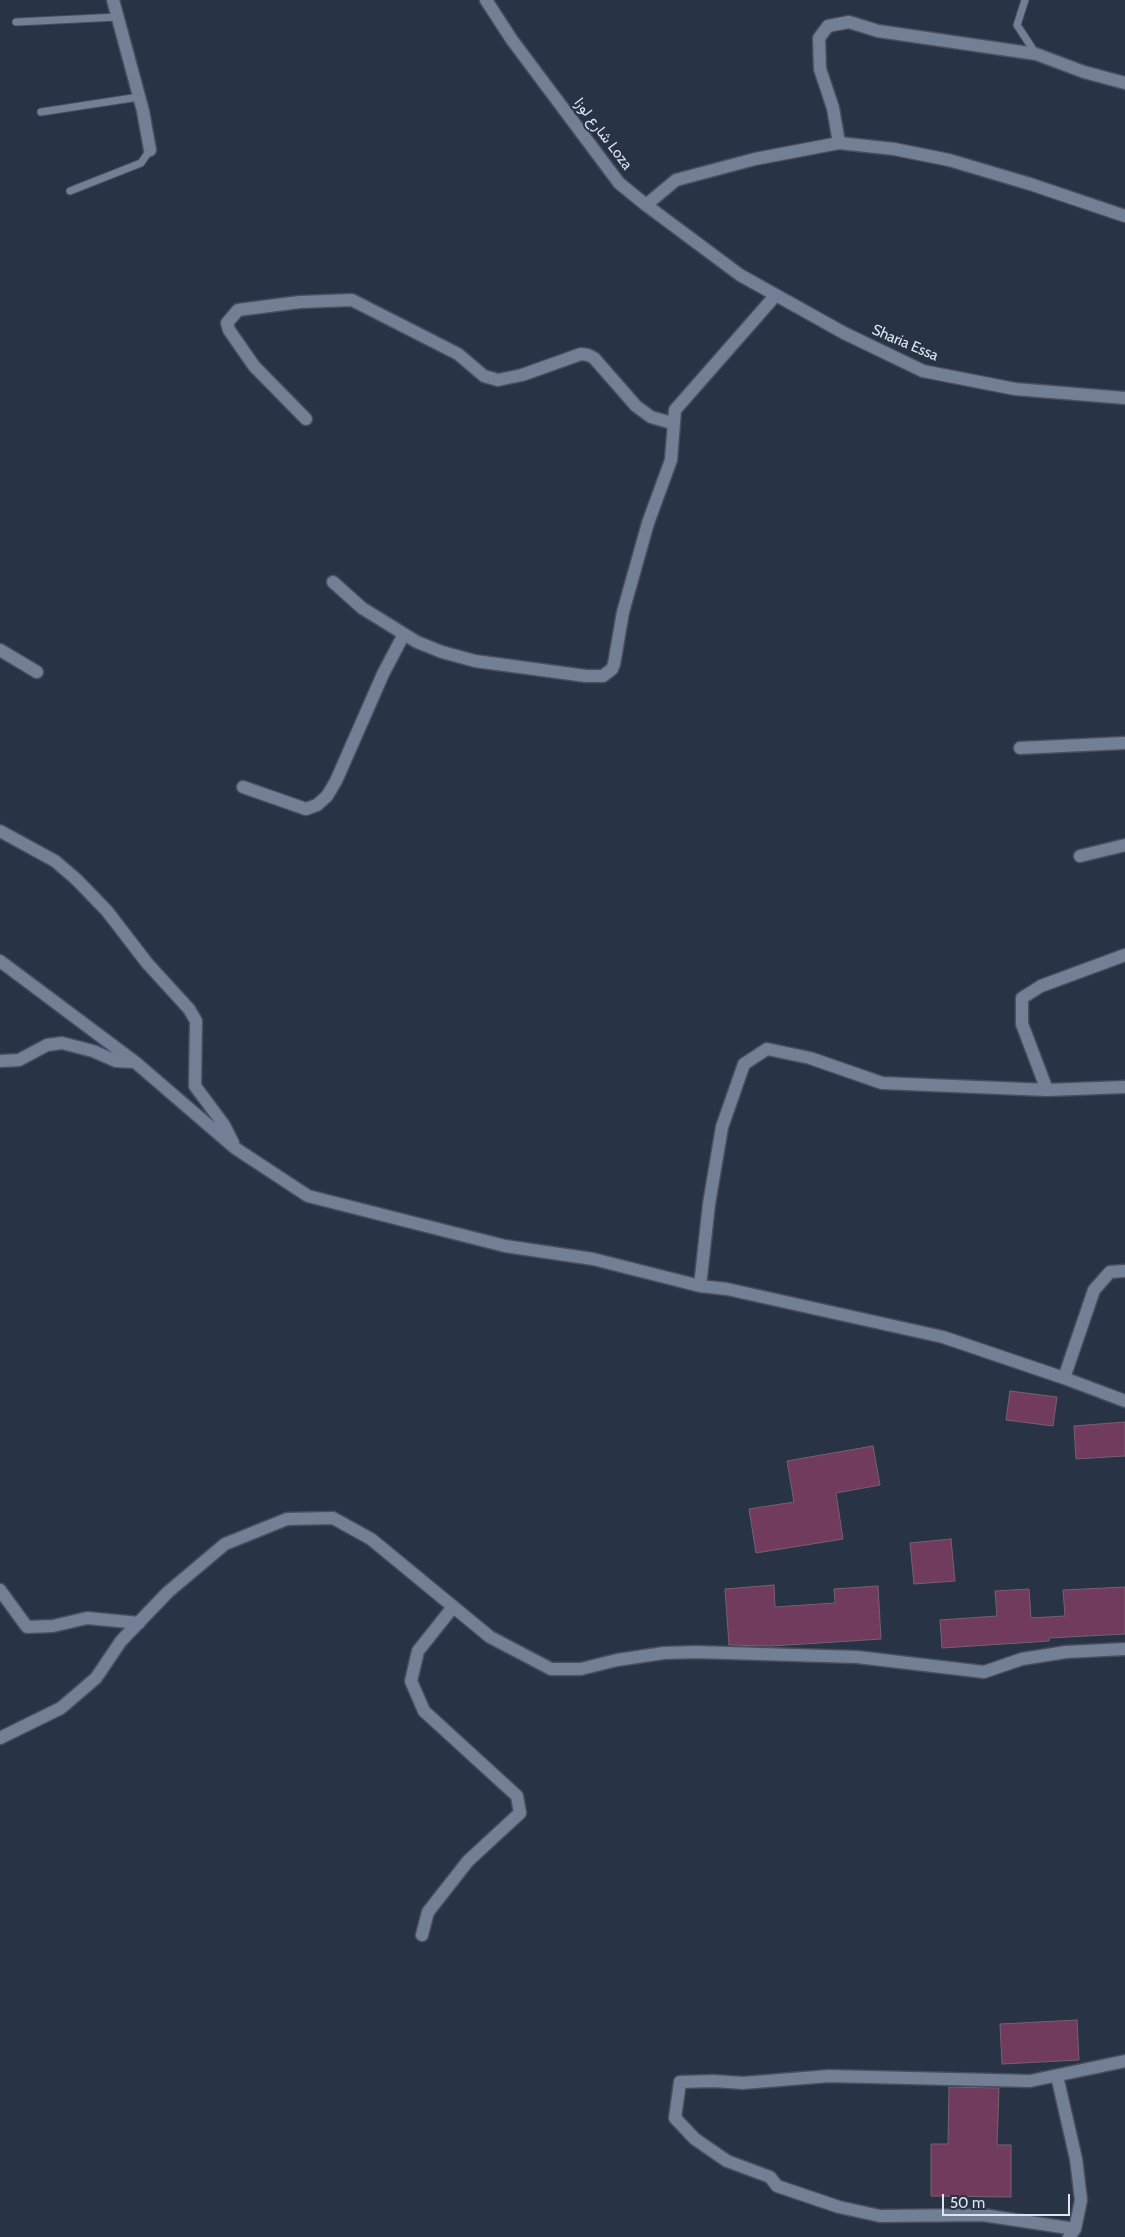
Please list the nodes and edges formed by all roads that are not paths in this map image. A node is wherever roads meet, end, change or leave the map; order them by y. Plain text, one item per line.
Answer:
1 (113, 0) edge
2 (486, 0) edge
3 (1025, 0) edge
4 (118, 17) junction
5 (16, 22) dead end
6 (1036, 54) junction
7 (1125, 83) edge
8 (139, 97) junction
9 (42, 112) dead end
10 (839, 144) junction
11 (150, 150) joint
12 (70, 191) dead end
13 (646, 206) junction
14 (1125, 216) edge
15 (721, 262) joint
16 (775, 296) junction
17 (1125, 398) edge
18 (306, 419) dead end
19 (672, 423) junction
20 (333, 582) dead end
21 (404, 634) junction
22 (0, 650) edge
23 (37, 672) dead end
24 (1125, 743) edge
25 (1020, 748) dead end
26 (243, 787) dead end
27 (0, 831) edge
28 (1125, 845) edge
29 (1080, 856) dead end
30 (1125, 955) edge
31 (0, 962) edge
32 (0, 1061) edge
33 (135, 1062) junction
34 (1125, 1087) edge
35 (1047, 1090) junction
36 (235, 1148) junction
37 (1125, 1271) edge
38 (700, 1286) junction
39 (1064, 1378) junction
40 (1125, 1401) edge
41 (0, 1590) edge
42 (453, 1607) junction
43 (139, 1623) junction
44 (1125, 1649) edge
45 (0, 1738) edge
46 (422, 1935) dead end
47 (1125, 2061) edge
48 (1057, 2076) junction
49 (1072, 2233) edge

1 - 4 street
2 - 13 street, شارع لوزا Loza
3 - 6 lane
4 - 5 lane
4 - 8 street
6 - 7 street
6 - 10 street
8 - 9 lane
8 - 11 street
10 - 13 street
10 - 14 street
11 - 12 lane
13 - 15 street, شارع لوزا Loza
15 - 16 street, Sharia Essa
16 - 17 street, Sharia Essa
16 - 19 street
18 - 19 street
19 - 21 street
20 - 21 street
21 - 26 street
22 - 23 street
24 - 25 street
27 - 36 street
28 - 29 street
30 - 35 street
31 - 33 street
32 - 33 street
33 - 36 street
34 - 35 street
35 - 38 street
36 - 38 street
37 - 39 street
38 - 39 street
39 - 40 street
41 - 43 street
42 - 43 street
42 - 44 street
42 - 46 street
43 - 45 street
47 - 48 street
48 - 49 street
48 - 49 street

